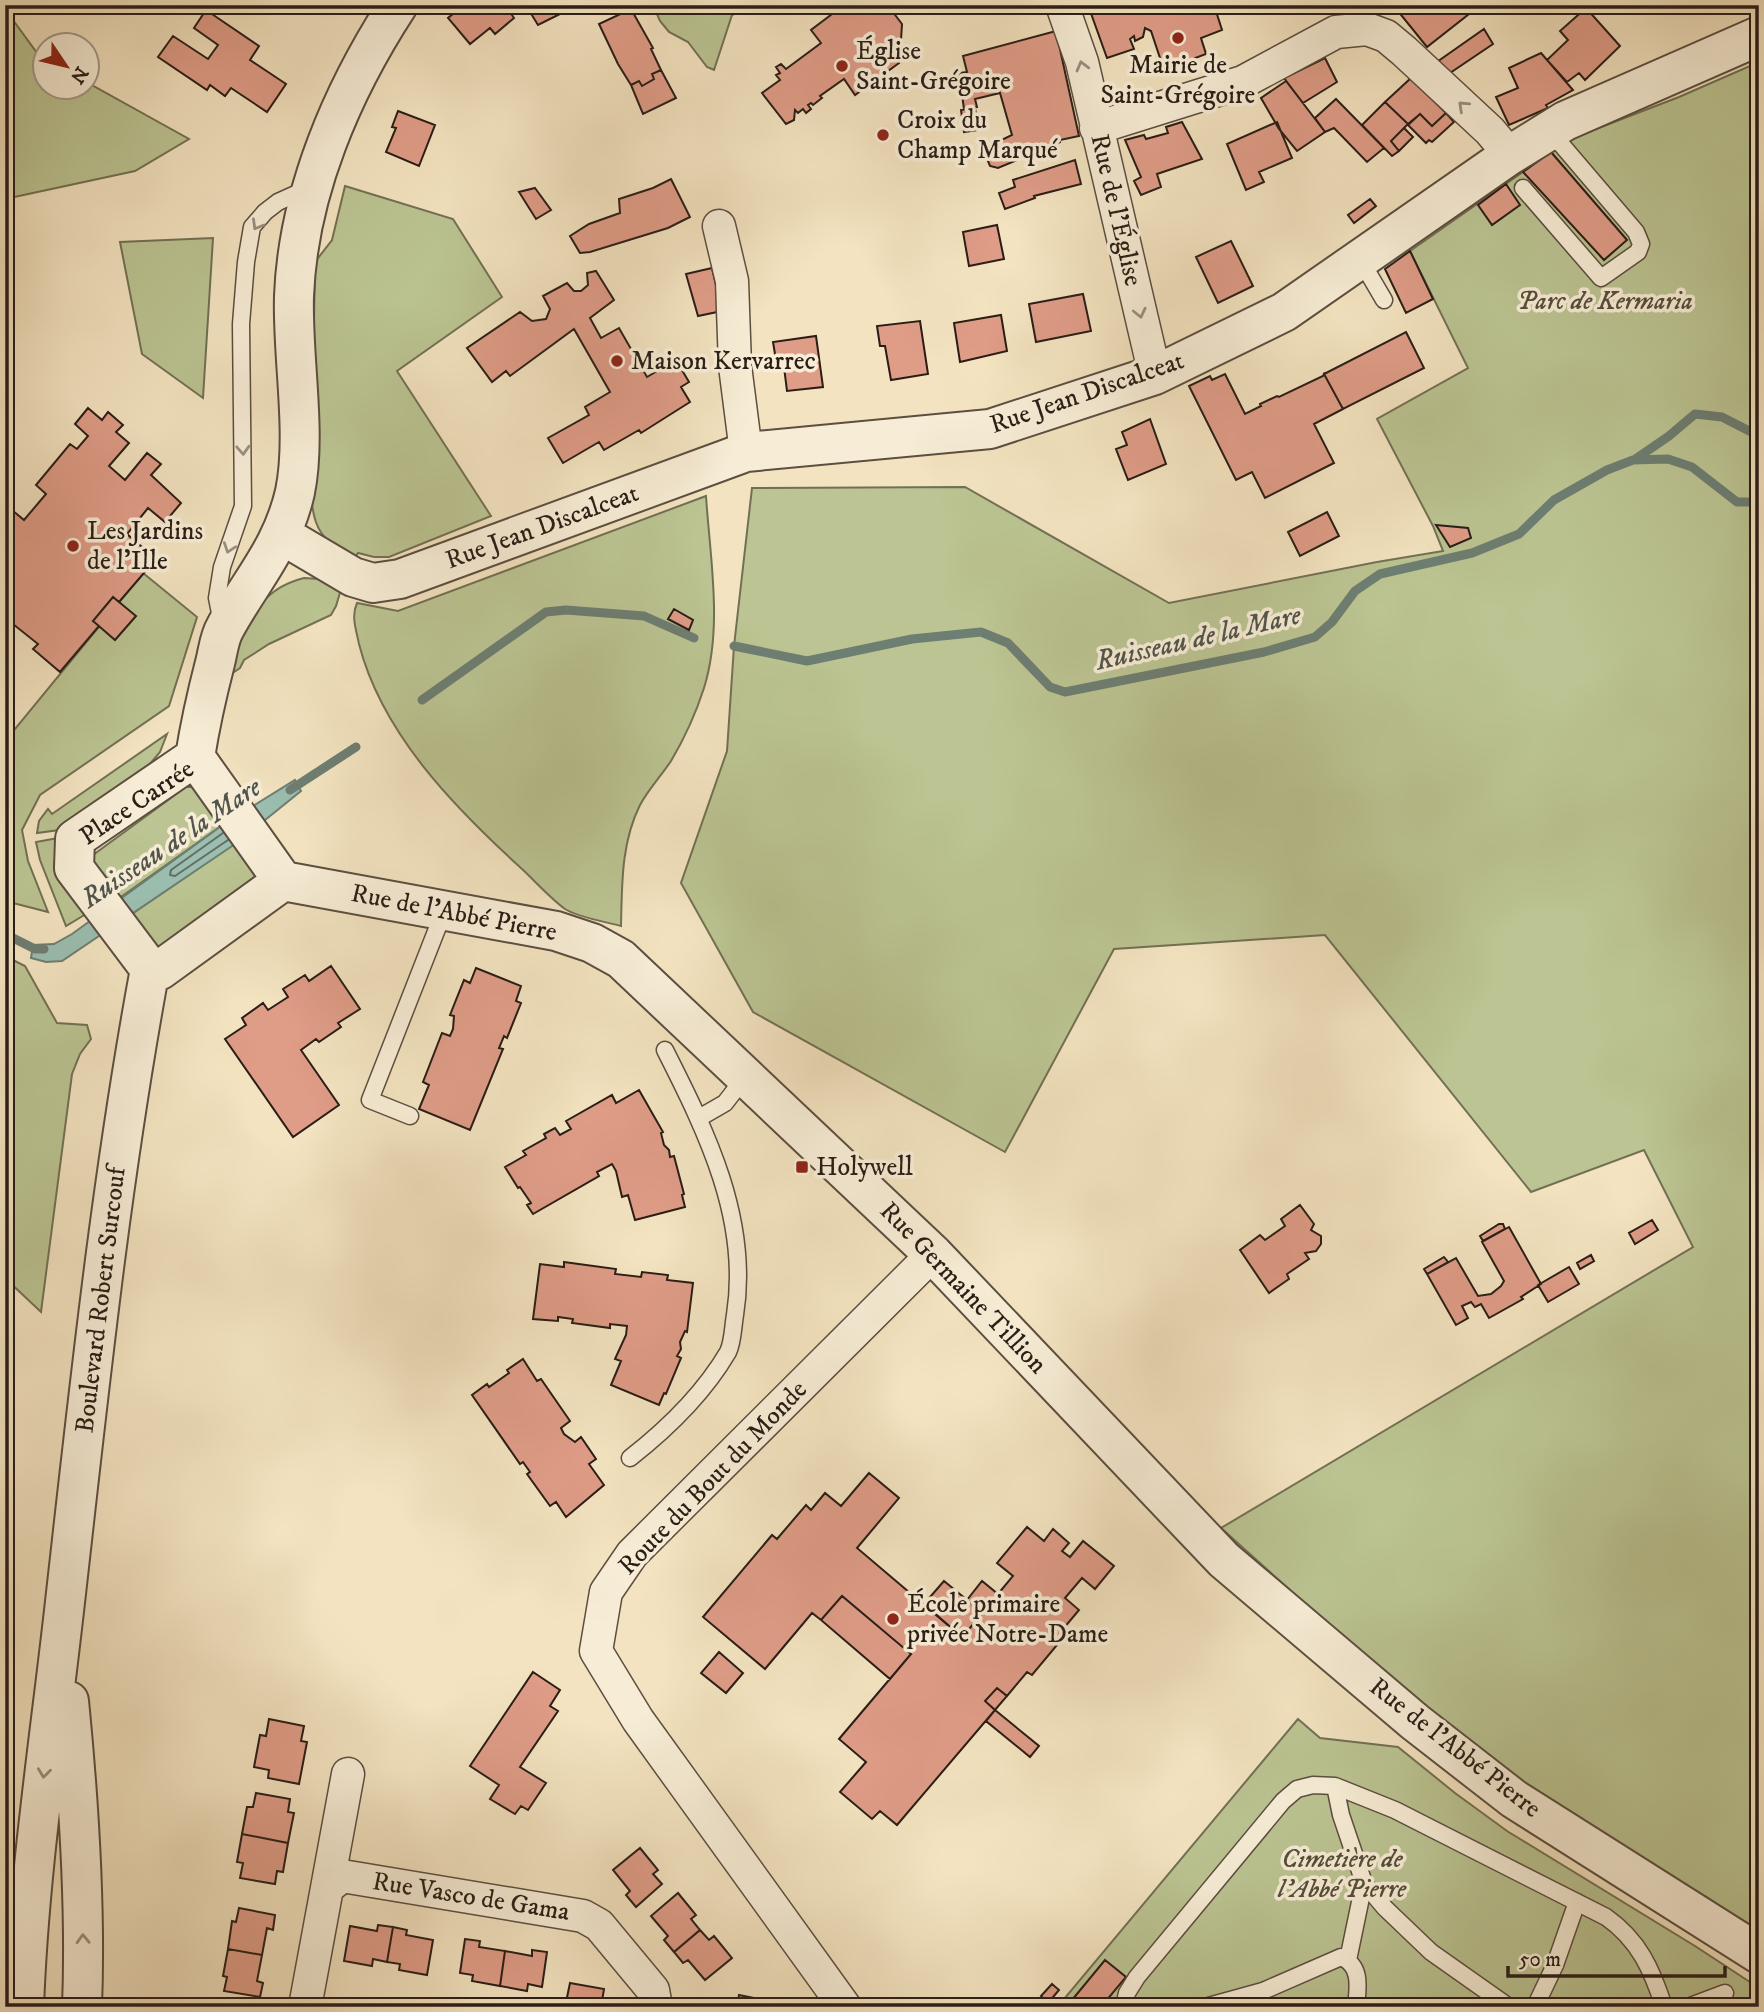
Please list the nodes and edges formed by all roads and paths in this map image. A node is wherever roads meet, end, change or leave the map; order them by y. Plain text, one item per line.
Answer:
1 (398, 5) edge
2 (1062, 5) edge
3 (1335, 19) edge
4 (1759, 36) edge
5 (1097, 128) junction
6 (1549, 130) junction
7 (1517, 172) junction
8 (311, 187) junction
9 (719, 226) dead end
10 (1360, 259) junction
11 (1384, 300) dead end
12 (1155, 375) junction
13 (746, 452) junction
14 (282, 535) junction
15 (223, 630) junction
16 (195, 757) junction
17 (274, 868) junction
18 (444, 910) junction
19 (141, 958) junction
20 (621, 959) joint
21 (665, 1051) dead end
22 (747, 1076) junction
23 (410, 1116) dead end
24 (699, 1118) junction
25 (933, 1254) junction
26 (630, 1458) dead end
27 (1176, 1510) joint
28 (62, 1632) junction
29 (348, 1773) dead end
30 (1335, 1786) junction
31 (1364, 1883) junction
32 (327, 1888) junction
33 (1577, 1902) junction
34 (1759, 1954) edge
35 (1348, 1960) junction
36 (1725, 1993) dead end
37 (24, 2007) edge
38 (82, 2007) edge
39 (305, 2007) edge
40 (656, 2007) edge
41 (845, 2007) edge
42 (1124, 2007) edge
43 (1205, 2007) edge
44 (1356, 2007) edge
45 (1509, 2007) edge
46 (1535, 2007) edge
47 (1664, 2007) edge
48 (1688, 2007) edge

1 - 8 street
5 -> 2 street, Rue de l'Église
3 - 5 street
7 -> 3 street
4 - 6 street, Rue Jean Discalceat
5 -> 12 street, Rue de l'Église
6 - 7 street, Rue Jean Discalceat
6 - 7 lane
7 - 10 street, Rue Jean Discalceat
8 - 14 street
8 -> 15 lane
9 - 13 street
10 - 11 lane
10 - 12 street, Rue Jean Discalceat
12 - 13 street, Rue Jean Discalceat
13 - 14 street, Rue Jean Discalceat
14 - 15 street
15 - 16 street
16 - 17 street, Place Carrée
16 - 19 street, Place Carrée
17 - 18 street, Rue de l'Abbé Pierre
17 - 19 street
18 - 20 street, Rue de l'Abbé Pierre
18 - 23 lane
19 - 28 street, Boulevard Robert Surcouf
20 - 22 street, Rue Germaine Tillion
21 - 24 lane
22 - 24 lane
22 - 25 street, Rue Germaine Tillion
24 - 26 lane
25 - 27 street, Rue Germaine Tillion
25 - 41 street, Route du Bout du Monde
27 - 34 street, Rue de l'Abbé Pierre
28 -> 37 street, Boulevard Robert Surcouf
38 -> 28 street, Boulevard Robert Surcouf
29 - 32 street
30 - 31 lane
30 - 33 lane
30 - 42 lane
31 - 35 lane
31 - 45 lane
32 - 39 street
32 - 40 street, Rue Vasco de Gama
33 - 46 lane
33 - 47 lane
35 - 43 lane
35 - 44 lane
36 - 48 lane

